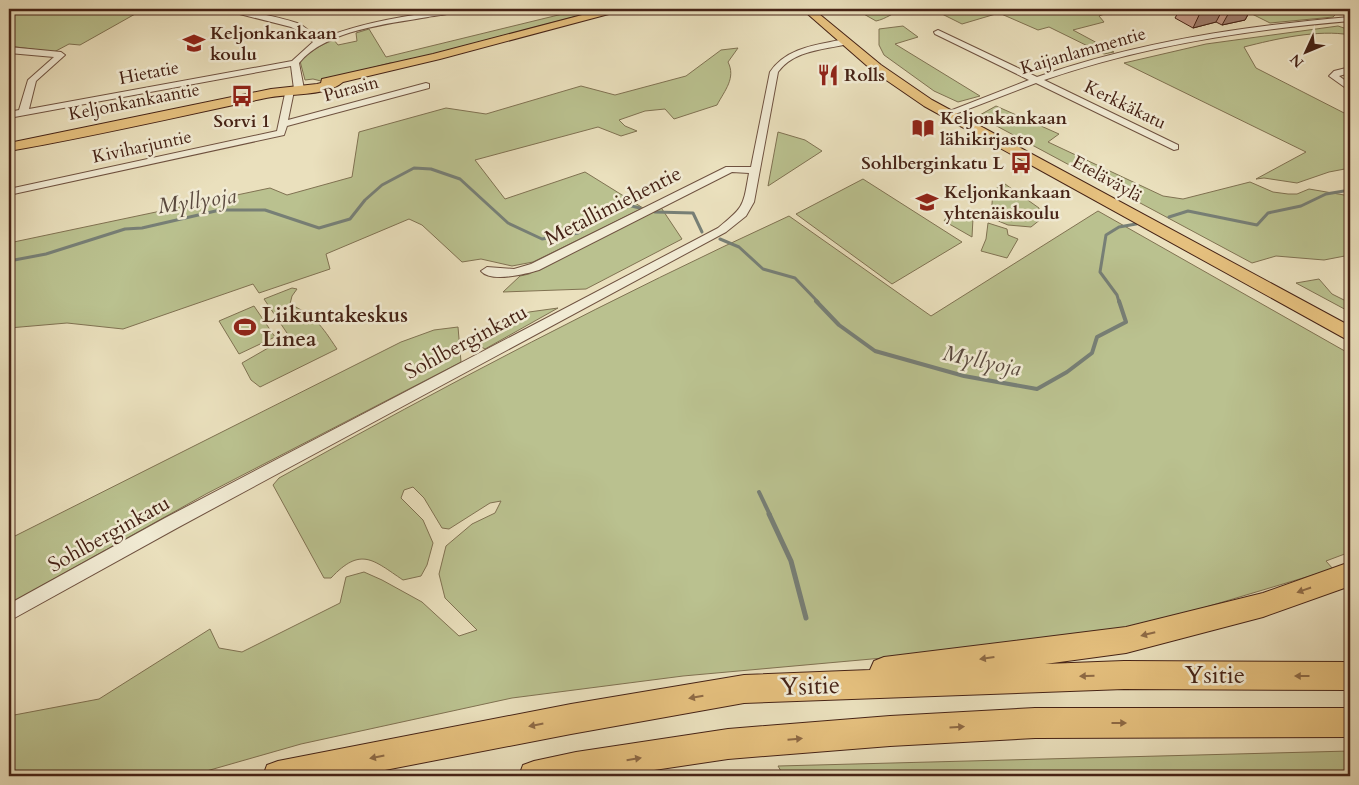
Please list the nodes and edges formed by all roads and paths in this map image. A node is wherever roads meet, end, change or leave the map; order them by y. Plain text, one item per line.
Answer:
1 (224, 9) edge
2 (456, 9) edge
3 (616, 9) edge
4 (807, 9) edge
5 (1350, 19) edge
6 (938, 32) dead end
7 (846, 42) junction
8 (318, 43) junction
9 (9, 50) edge
10 (295, 62) junction
11 (1350, 70) edge
12 (1034, 80) junction
13 (338, 81) joint
14 (426, 86) dead end
15 (1350, 88) edge
16 (294, 90) junction
17 (23, 113) junction
18 (947, 114) junction
19 (9, 115) edge
20 (283, 128) junction
21 (9, 146) edge
22 (1174, 147) dead end
23 (755, 170) junction
24 (9, 192) edge
25 (487, 271) dead end
26 (1350, 334) edge
27 (1350, 574) edge
28 (9, 613) edge
29 (1350, 676) edge
30 (744, 689) junction
31 (1350, 723) edge
32 (278, 776) edge
33 (534, 776) edge

1 - 8 street
2 - 8 street
3 - 13 main road, Keljonkankaantie
4 - 7 main road, Eteläväylä
5 - 12 street, Kaijanlammentie
6 - 12 street, Kerkkäkatu
7 - 18 main road, Eteläväylä
7 - 23 street, Sohlberginkatu
8 - 10 street
9 - 17 street
10 - 16 street
10 - 17 street, Hietatie
11 - 15 street
12 - 18 street, Kaijanlammentie
12 - 22 street, Kerkkäkatu
13 - 16 main road, Keljonkankaantie
14 - 20 street, Purasin
16 - 20 street
16 - 21 main road, Keljonkankaantie
17 - 19 street, Hietatie
18 - 26 main road, Eteläväylä
20 - 24 street, Kiviharjuntie
23 - 25 street, Metallimiehentie
23 - 28 street, Sohlberginkatu
27 -> 30 highway
29 -> 30 highway, Ysitie
30 -> 32 highway, Ysitie
33 -> 31 highway

